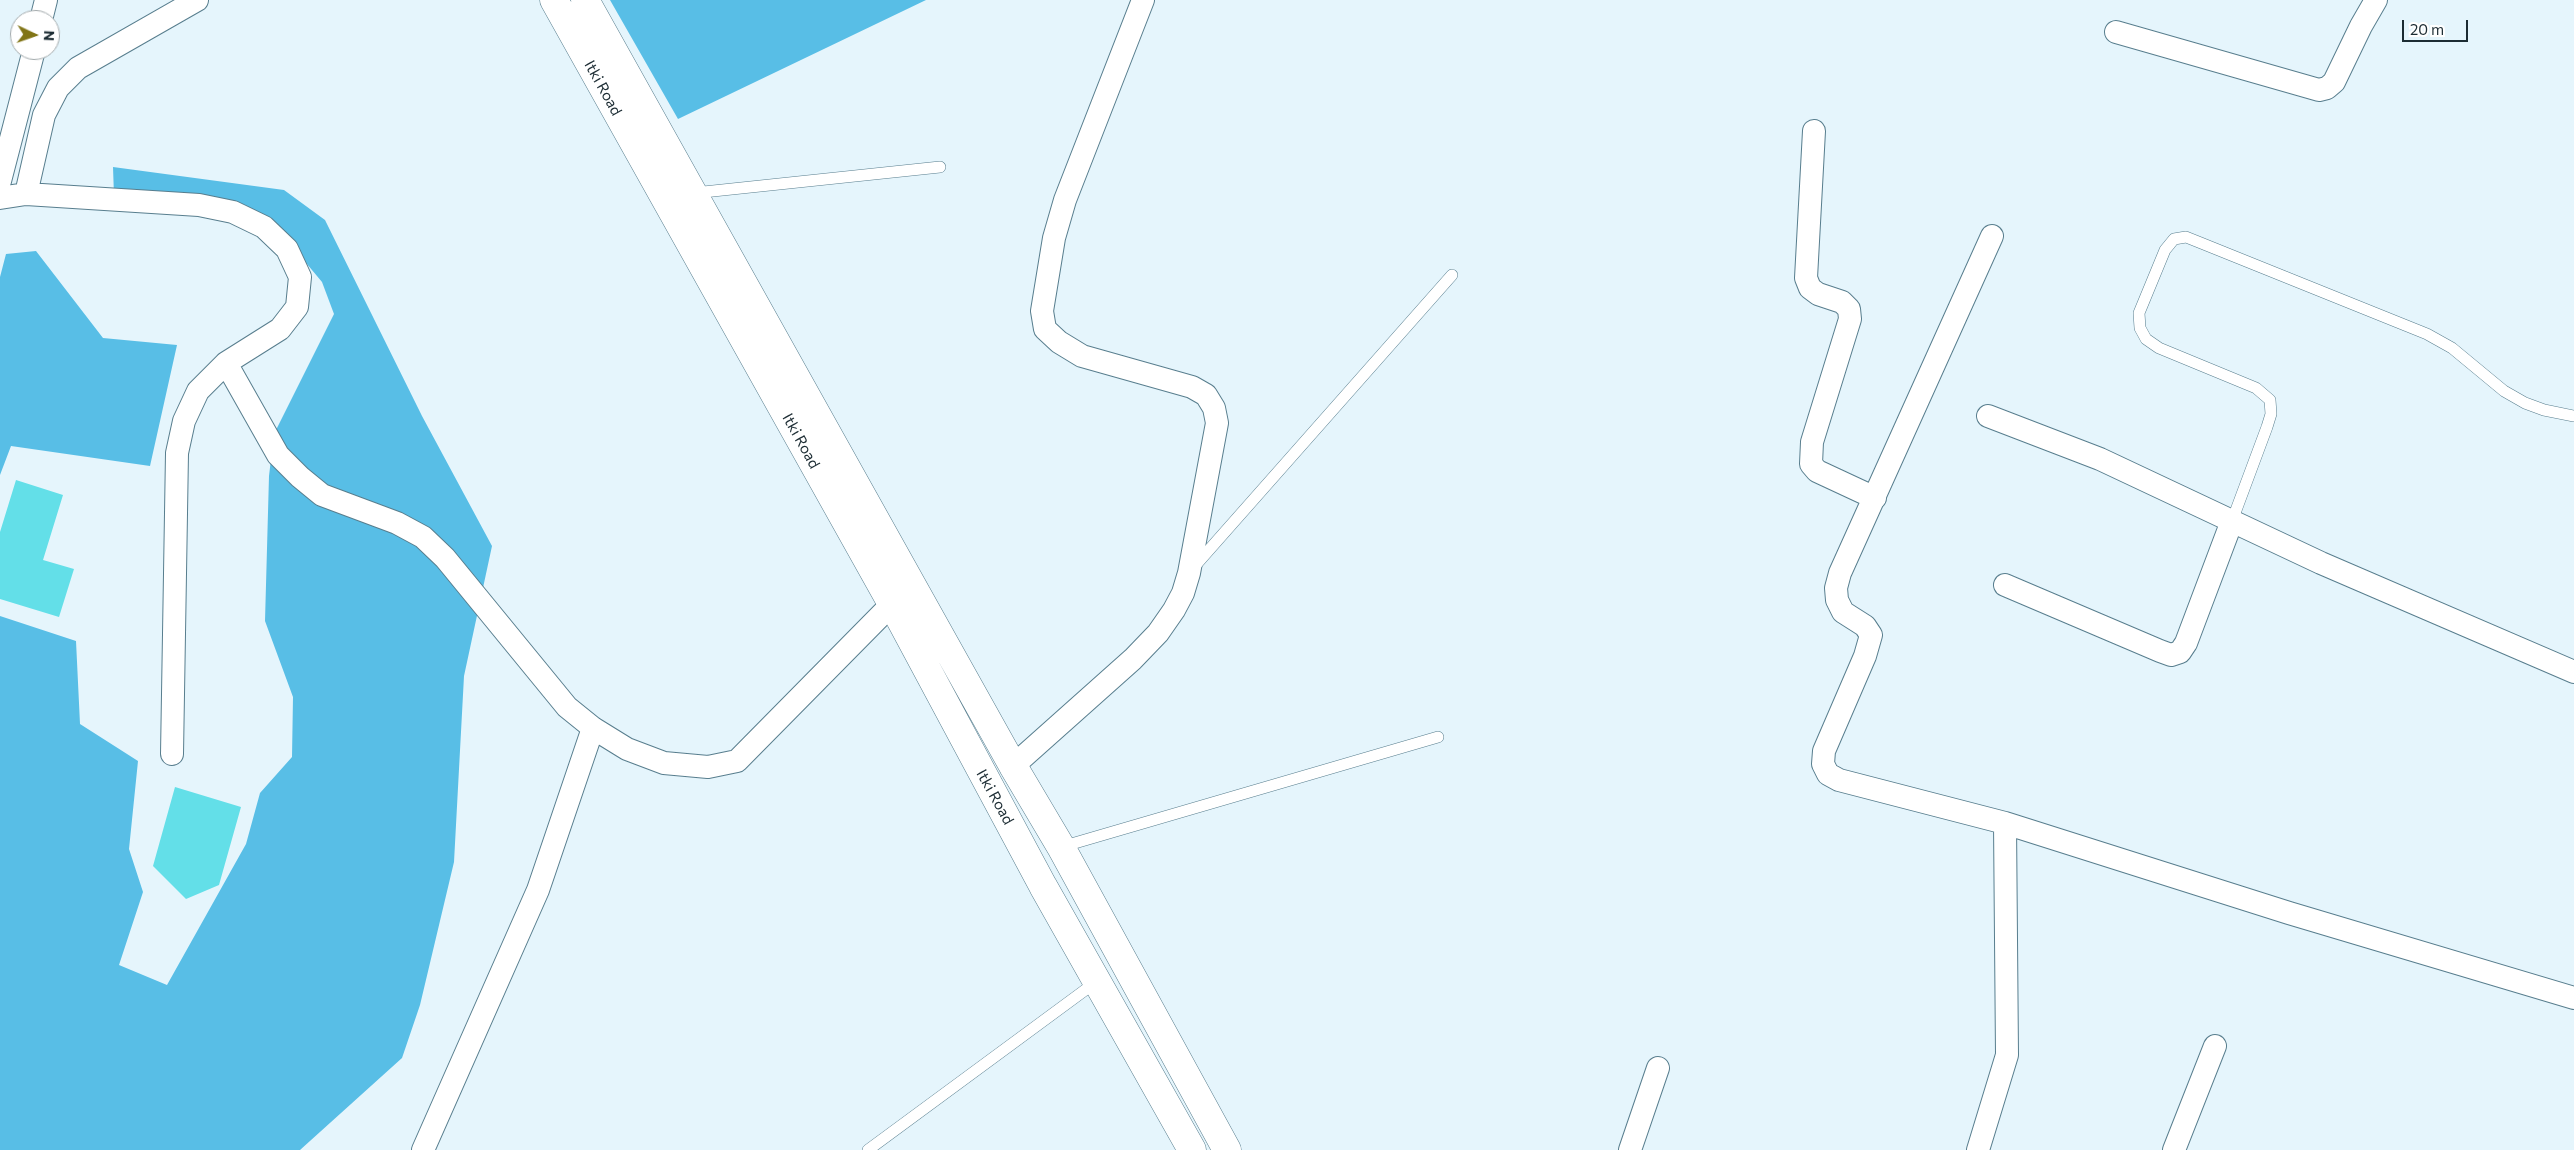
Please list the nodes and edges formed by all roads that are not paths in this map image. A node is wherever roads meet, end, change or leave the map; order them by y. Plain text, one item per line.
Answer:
1 (197, 0) edge
2 (554, 0) edge
3 (584, 0) edge
4 (1144, 0) edge
5 (2376, 0) edge
6 (2116, 32) dead end
7 (31, 60) edge
8 (1814, 131) dead end
9 (940, 167) dead end
10 (0, 181) edge
11 (694, 193) junction
12 (26, 194) junction
13 (0, 198) edge
14 (1992, 236) dead end
15 (1452, 275) dead end
16 (226, 363) junction
17 (1988, 416) dead end
18 (2574, 416) edge
19 (1875, 498) junction
20 (2232, 521) junction
21 (1189, 573) junction
22 (2005, 585) dead end
23 (892, 604) junction
24 (2574, 672) edge
25 (593, 728) junction
26 (1438, 737) dead end
27 (172, 754) dead end
28 (1013, 766) junction
29 (2005, 823) junction
30 (1061, 847) junction
31 (1096, 982) junction
32 (2574, 998) edge
33 (2215, 1046) dead end
34 (1658, 1068) dead end
35 (423, 1150) edge
36 (868, 1150) edge
37 (1192, 1150) edge
38 (1227, 1150) edge
39 (1630, 1150) edge
40 (1978, 1150) edge
41 (2174, 1150) edge

1 - 12 street
2 - 23 main road, Itki Road
3 - 11 main road
4 - 21 street
5 - 6 street
7 - 10 street
8 - 19 street
9 - 11 lane
11 - 28 main road
12 - 13 street
12 - 16 street
14 - 19 street
15 - 21 lane
16 - 25 street
16 - 27 street
17 - 20 street
18 - 20 lane
19 - 29 street
20 - 22 street
20 - 24 street
21 - 28 street
23 - 25 street
23 - 31 main road, Itki Road
25 - 35 street
26 - 30 lane
28 - 30 main road
29 - 32 street
29 - 40 street
30 - 38 main road
31 - 36 lane
31 - 37 main road, Itki Road
33 - 41 street
34 - 39 street

